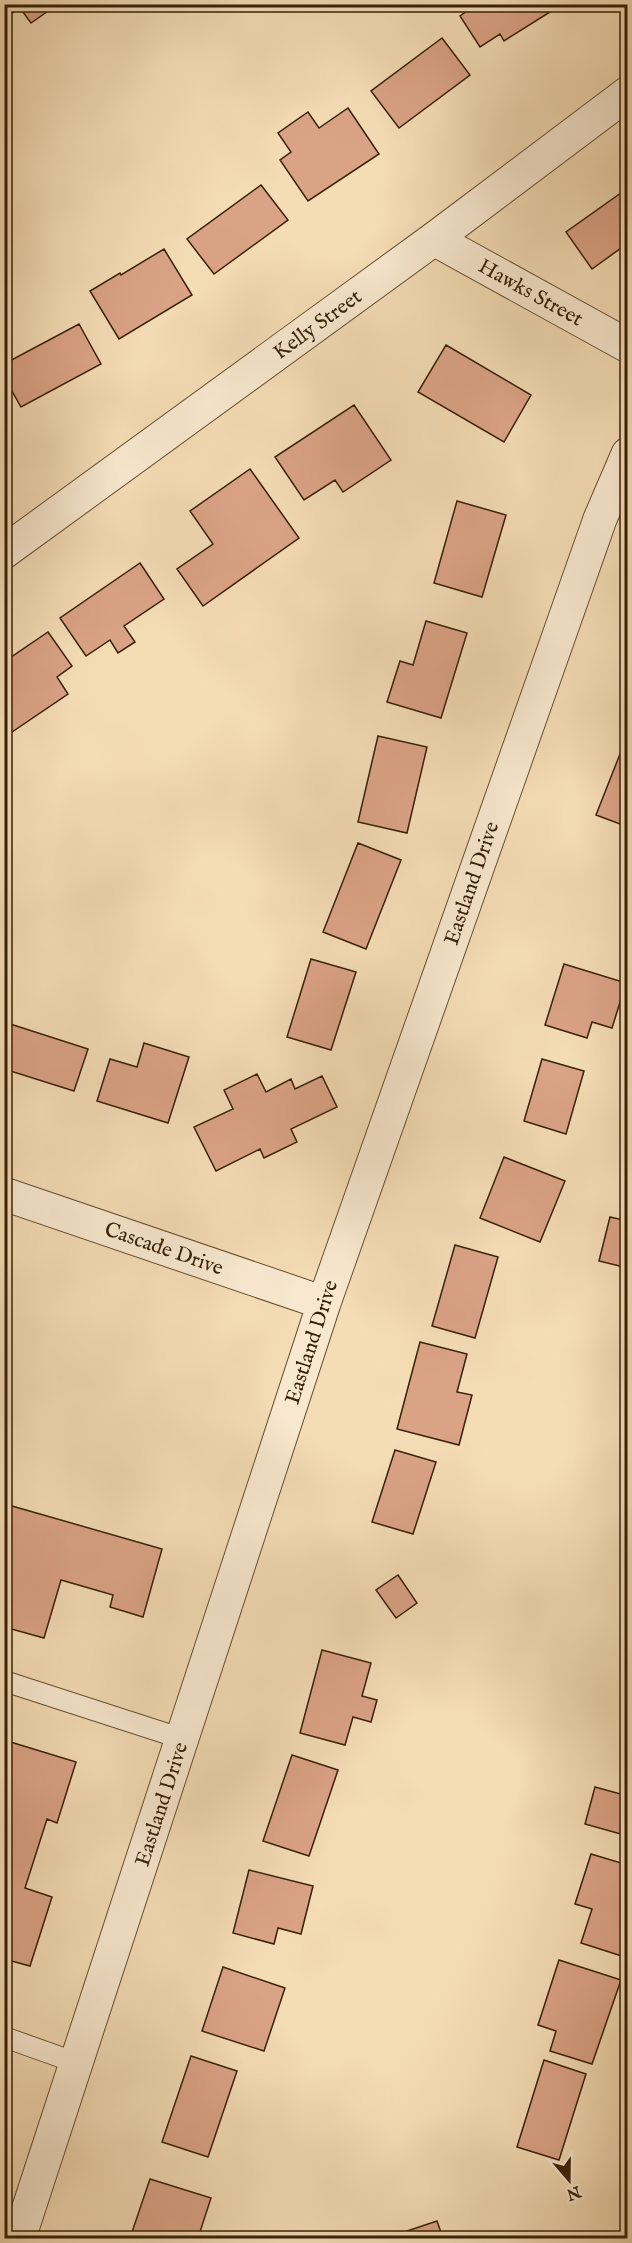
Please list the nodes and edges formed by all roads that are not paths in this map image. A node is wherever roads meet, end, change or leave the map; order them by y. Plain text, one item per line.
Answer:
1 (627, 93) edge
2 (434, 239) junction
3 (627, 346) edge
4 (627, 454) edge
5 (4, 552) edge
6 (4, 1194) edge
7 (324, 1303) junction
8 (4, 1681) edge
9 (183, 1739) junction
10 (4, 2037) edge
11 (77, 2063) junction
12 (19, 2238) edge

1 - 2 street, Kelly Street
2 - 3 street, Hawks Street
2 - 5 street, Kelly Street
4 - 7 street, Eastland Drive
6 - 7 street, Cascade Drive
7 - 9 street, Eastland Drive
8 - 9 lane
9 - 11 street, Eastland Drive
10 - 11 lane
11 - 12 street, Eastland Drive

